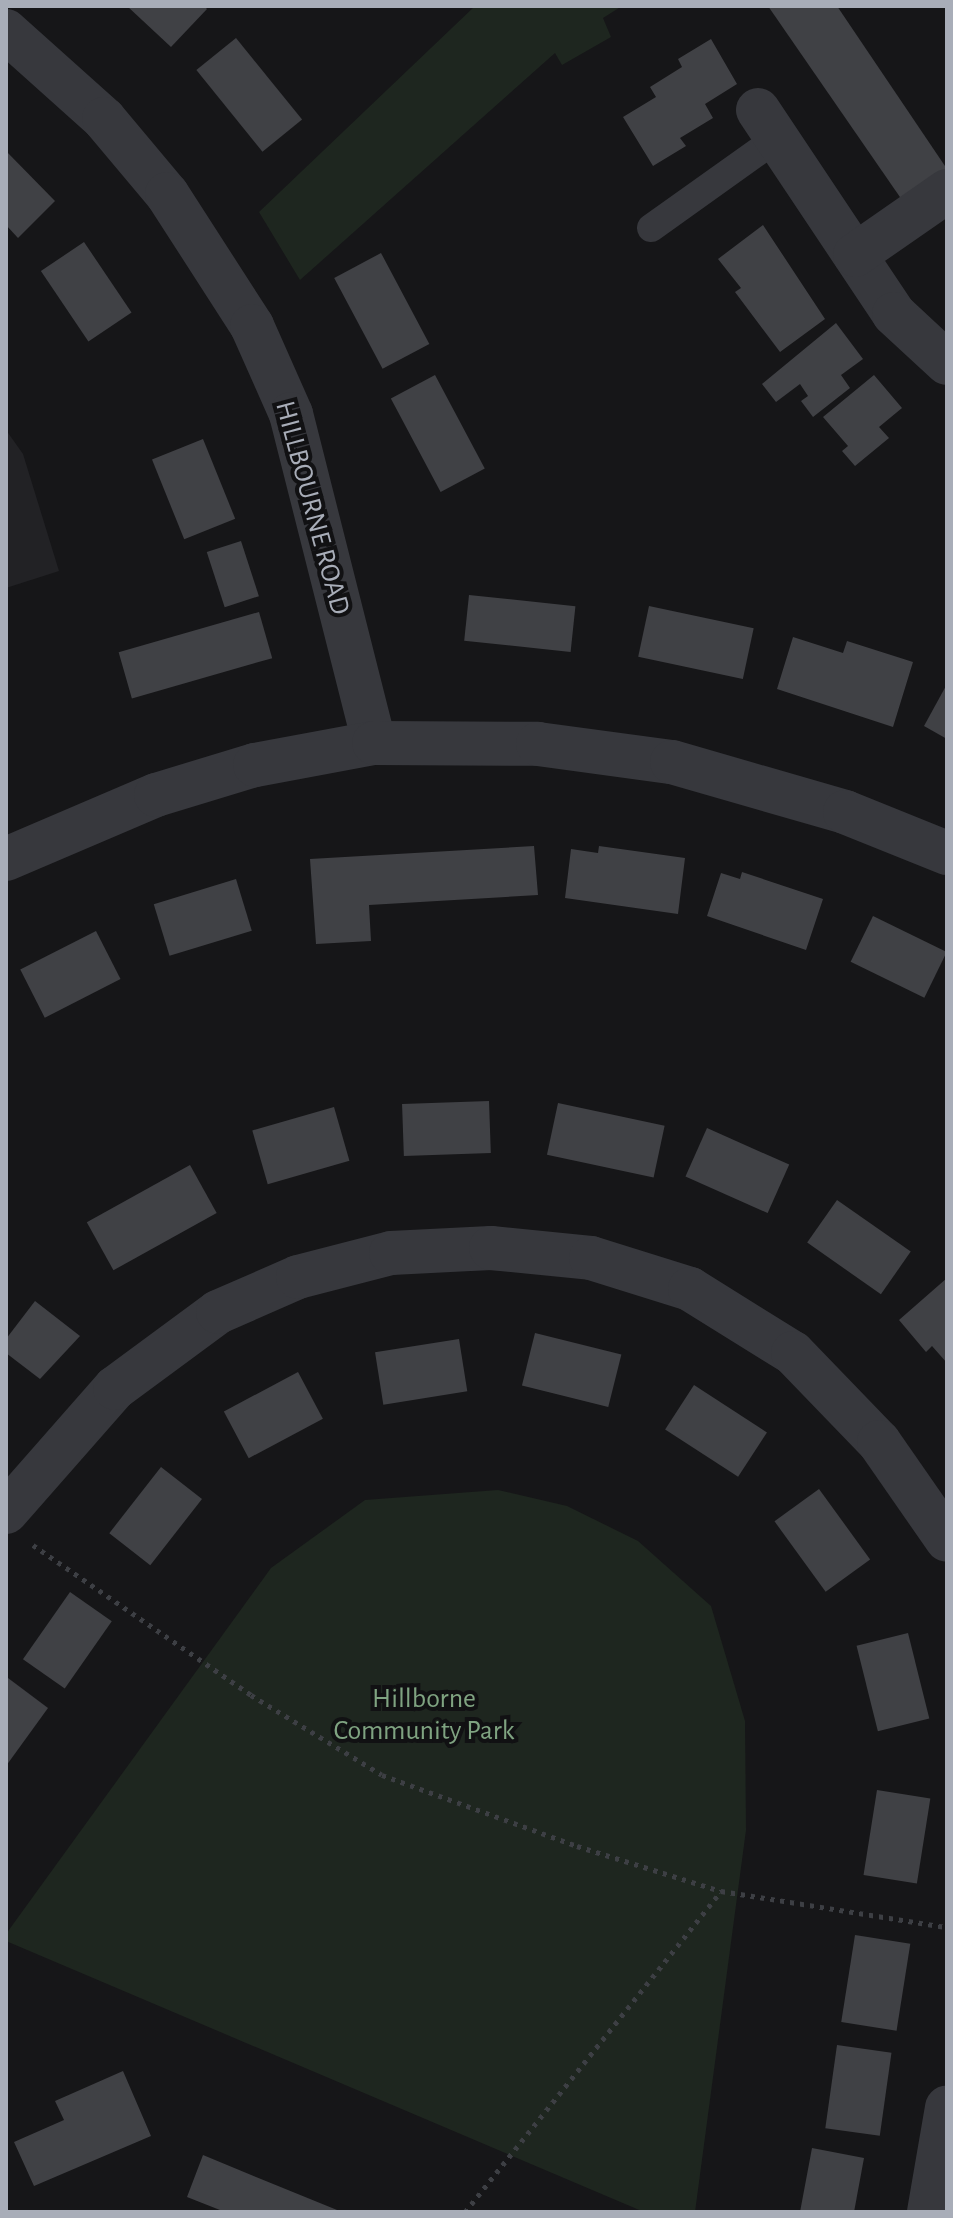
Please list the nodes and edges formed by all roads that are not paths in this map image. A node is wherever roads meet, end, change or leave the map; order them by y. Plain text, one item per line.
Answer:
1 (6, 31) edge
2 (768, 124) joint
3 (947, 191) edge
4 (651, 228) dead end
5 (855, 255) junction
6 (947, 363) edge
7 (374, 743) junction
8 (947, 853) edge
9 (6, 859) edge
10 (12, 1508) edge
11 (947, 1540) edge
12 (947, 2108) edge
13 (929, 2212) edge

1 - 7 street, HILLBOURNE ROAD
2 - 4 lane
2 - 5 street
3 - 5 street
5 - 6 street
7 - 8 street
7 - 9 street
10 - 11 street
12 - 13 street

